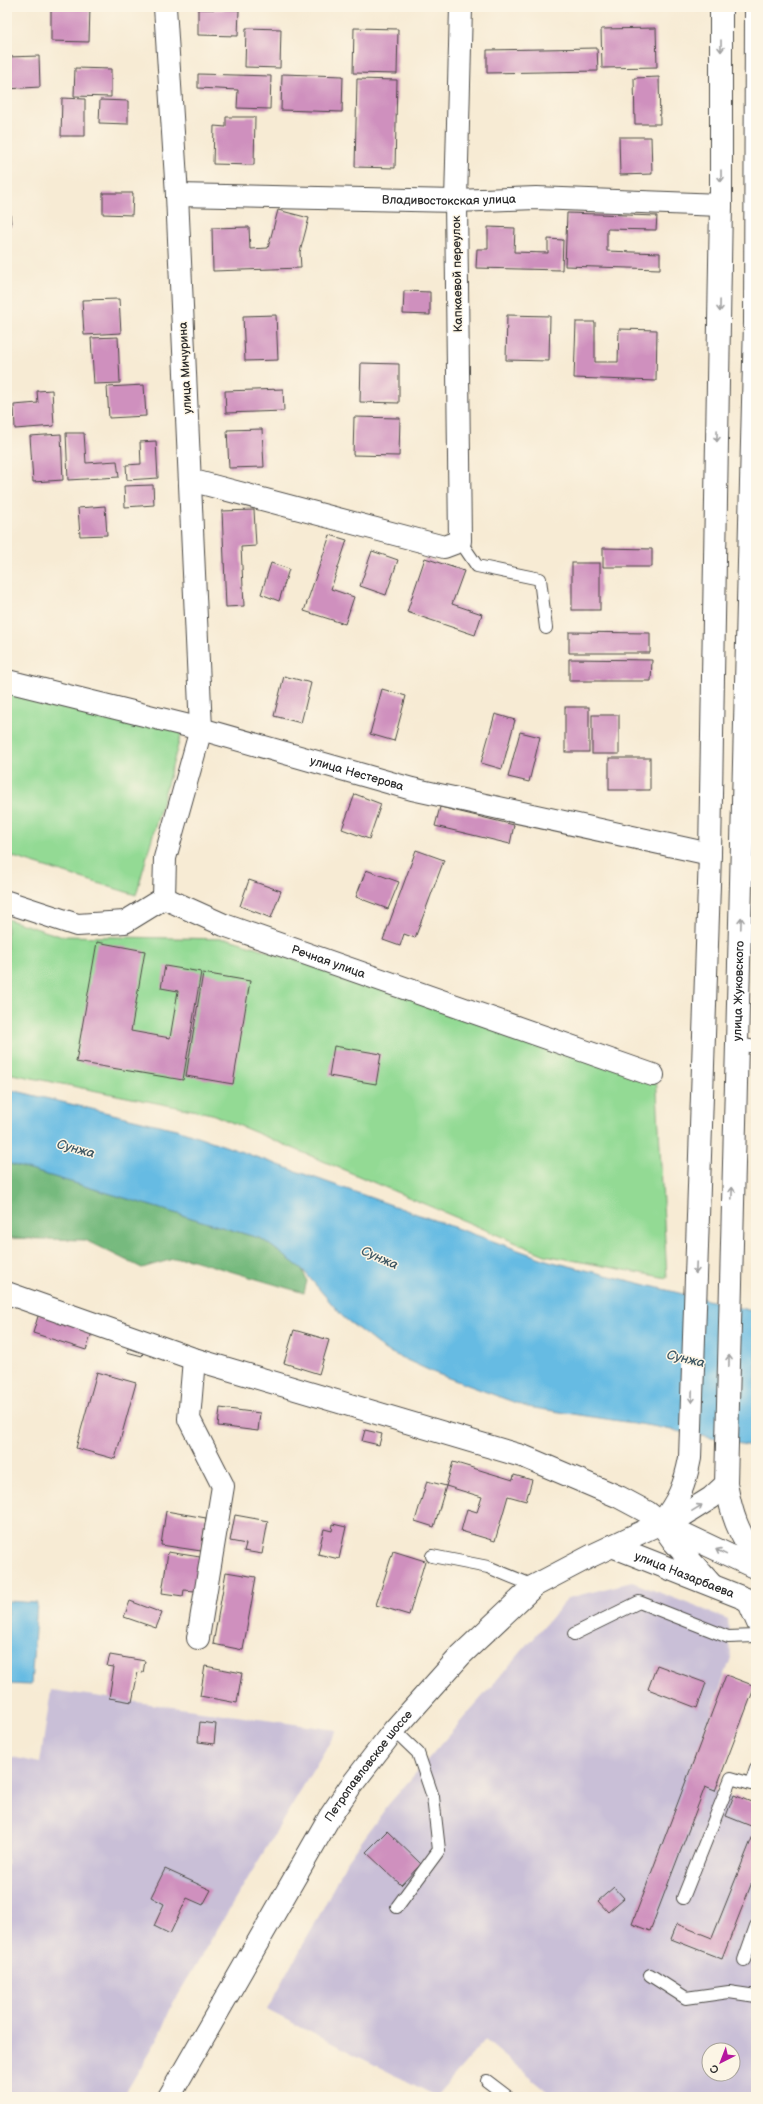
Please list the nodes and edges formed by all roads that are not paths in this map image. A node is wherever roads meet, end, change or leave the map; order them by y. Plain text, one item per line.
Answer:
1 (165, 7) edge
2 (461, 7) edge
3 (722, 7) edge
4 (756, 7) edge
5 (756, 92) edge
6 (177, 194) junction
7 (456, 202) junction
8 (721, 205) junction
9 (756, 322) edge
10 (754, 444) edge
11 (190, 480) junction
12 (460, 541) junction
13 (546, 628) dead end
14 (7, 681) edge
15 (751, 698) edge
16 (201, 729) junction
17 (710, 854) junction
18 (164, 898) junction
19 (7, 902) edge
20 (746, 1045) edge
21 (653, 1075) dead end
22 (7, 1293) edge
23 (194, 1359) junction
24 (726, 1484) junction
25 (661, 1523) junction
26 (612, 1546) junction
27 (432, 1556) dead end
28 (756, 1559) edge
29 (756, 1568) edge
30 (534, 1586) junction
31 (715, 1588) junction
32 (749, 1600) edge
33 (756, 1631) edge
34 (574, 1634) dead end
35 (756, 1636) edge
36 (198, 1638) dead end
37 (394, 1730) junction
38 (756, 1769) edge
39 (753, 1785) edge
40 (684, 1898) dead end
41 (397, 1907) dead end
42 (756, 1926) edge
43 (744, 1960) dead end
44 (650, 1975) dead end
45 (756, 1996) edge
46 (487, 2081) dead end
47 (169, 2097) edge
48 (508, 2097) edge

1 - 6 street, улица Мичурина
2 - 7 street, Капкаевой переулок
3 -> 8 street
4 - 5 street, улица Жуковского
5 - 9 street, улица Жуковского
6 - 7 street, Владивостокская улица
6 - 11 street, улица Мичурина
7 - 8 street, Владивостокская улица
7 - 12 street, Капкаевой переулок
8 -> 17 street
9 - 10 street, улица Жуковского
10 - 15 street, улица Жуковского
11 - 12 street
11 - 16 street, улица Мичурина
12 - 13 lane
14 - 16 street, улица Нестерова
20 -> 15 street, улица Жуковского
16 - 17 street, улица Нестерова
16 - 18 street, улица Мичурина
17 -> 25 street
18 - 19 street
18 - 21 street, Речная улица
24 -> 20 street, улица Жуковского
22 - 23 street
23 - 25 street
23 - 36 street
25 -> 24 street, Петропавловское шоссе
24 - 28 street, улица Жуковского
25 - 26 street, Петропавловское шоссе
29 -> 25 street
25 - 31 street
26 - 30 street, Петропавловское шоссе
26 - 31 street, улица Назарбаева
27 - 30 lane
30 - 37 street, Петропавловское шоссе
31 - 32 street, улица Назарбаева
32 - 33 lane
34 - 35 lane
37 - 41 lane
37 - 47 street, Петропавловское шоссе
38 - 39 lane
39 - 40 lane
42 - 43 lane
44 - 45 lane
46 - 48 lane

